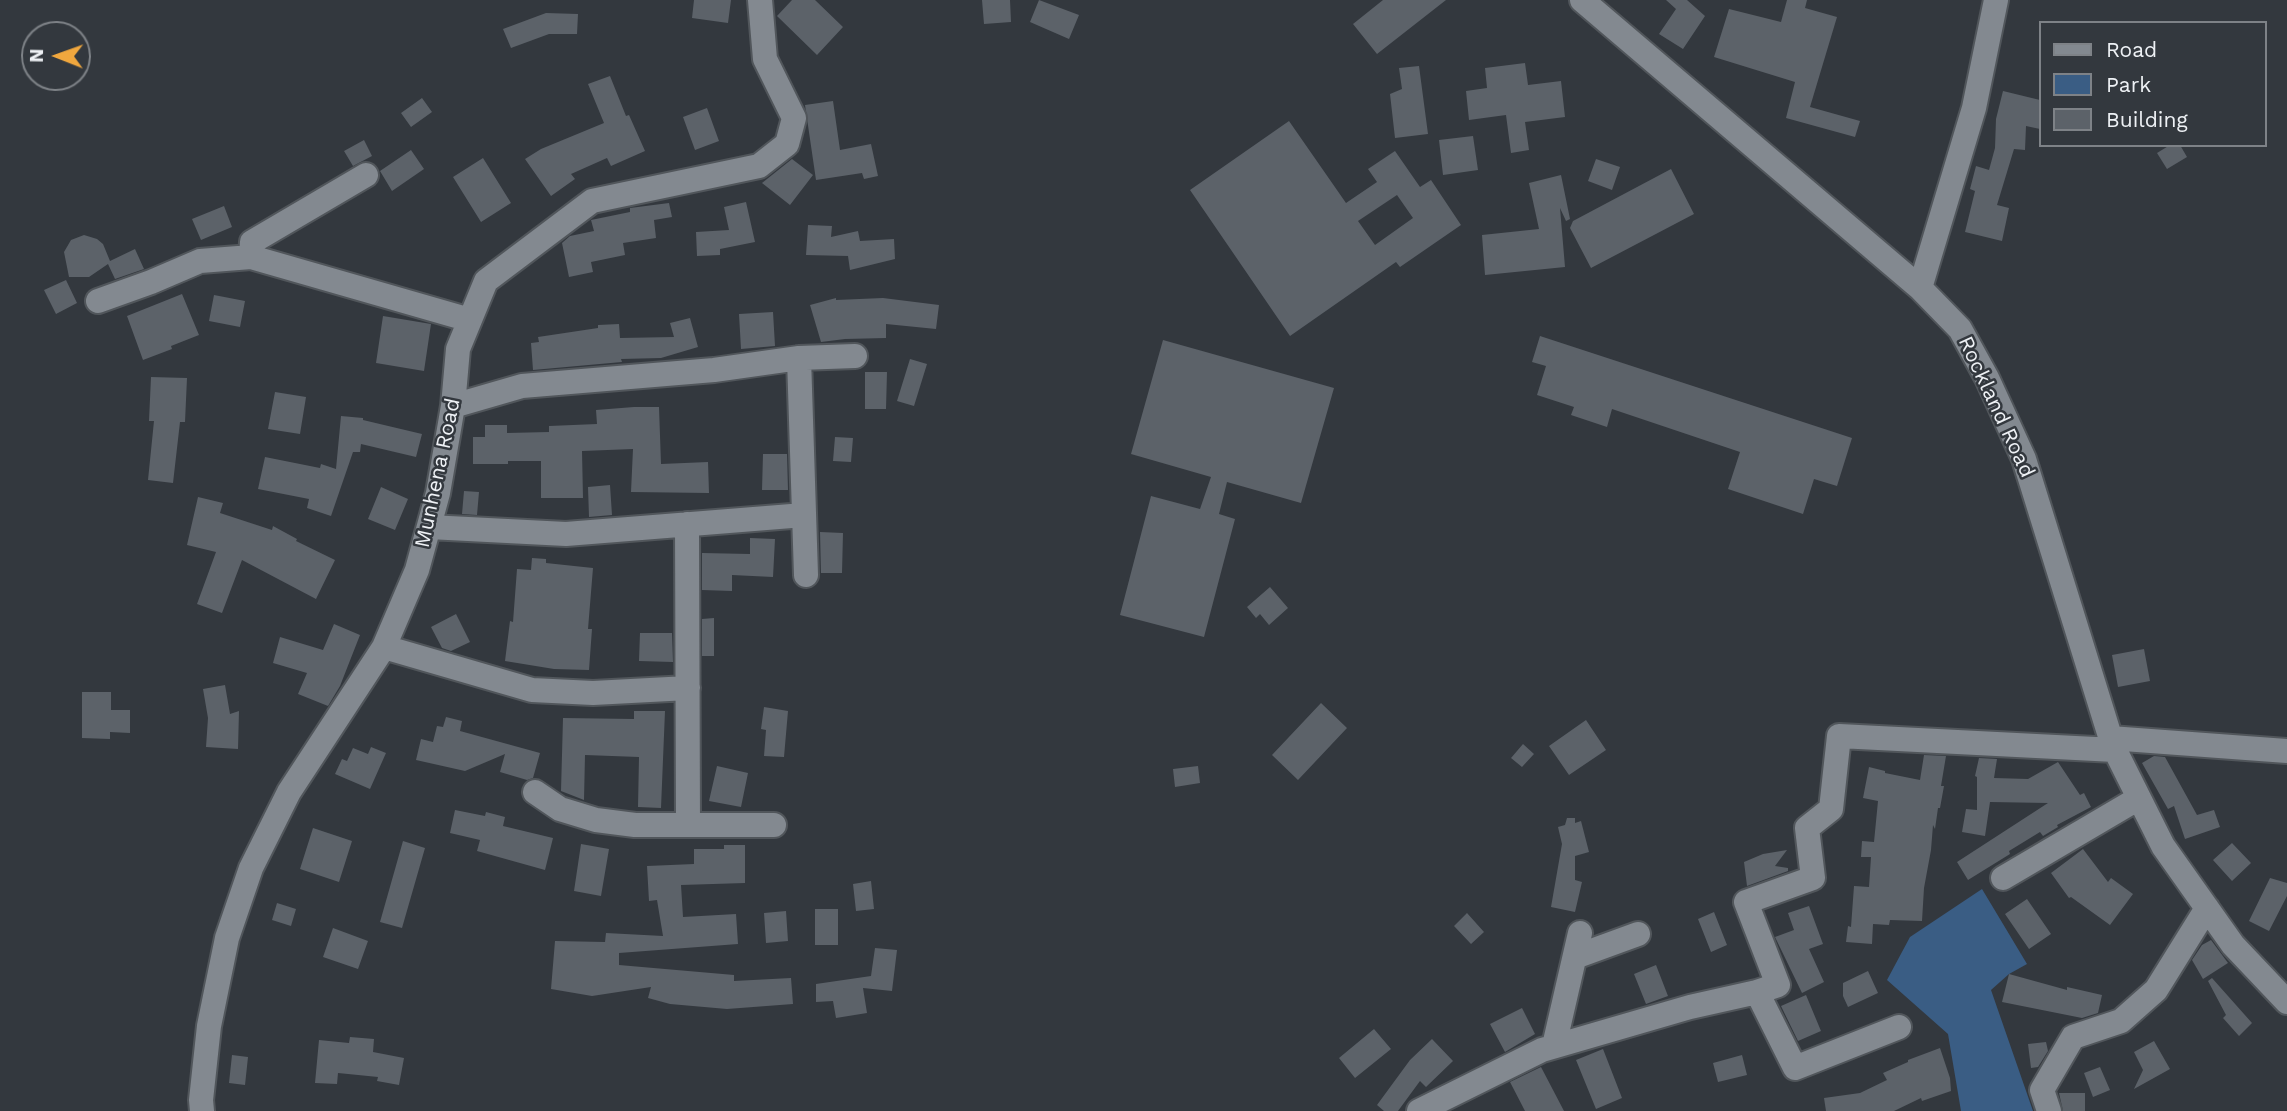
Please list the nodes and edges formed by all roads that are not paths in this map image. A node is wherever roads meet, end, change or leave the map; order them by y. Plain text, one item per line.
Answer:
1 (760, 0) edge
2 (1581, 0) edge
3 (1996, 0) edge
4 (366, 175) dead end
5 (251, 257) junction
6 (1920, 288) junction
7 (98, 301) dead end
8 (470, 320) junction
9 (855, 356) dead end
10 (799, 358) junction
11 (453, 406) junction
12 (804, 515) junction
13 (687, 524) junction
14 (429, 527) junction
15 (806, 575) dead end
16 (384, 647) junction
17 (688, 688) junction
18 (2113, 744) junction
19 (2287, 751) edge
20 (535, 792) dead end
21 (2139, 798) junction
22 (688, 825) junction
23 (774, 825) dead end
24 (2003, 878) dead end
25 (2207, 908) junction
26 (1638, 934) dead end
27 (1757, 992) junction
28 (2287, 1002) edge
29 (1899, 1027) dead end
30 (1554, 1046) junction
31 (1457, 1103) edge
32 (202, 1111) edge
33 (1419, 1111) edge
34 (2049, 1111) edge

1 - 8 street, Munhena Road
2 - 6 street, Rockland Road
3 - 6 street
4 - 5 street
5 - 7 street
5 - 8 street
6 - 18 street, Rockland Road
8 - 11 street, Munhena Road
9 - 10 street
10 - 11 street
10 - 12 street
11 - 14 street, Munhena Road
12 - 13 street
12 - 15 street
13 - 14 street
13 - 17 street
14 - 16 street, Munhena Road
16 - 17 street
16 - 32 street, Munhena Road
17 - 22 street
18 - 19 street
18 - 21 street, Rockland Road
18 - 27 street
20 - 22 street
21 - 24 street
21 - 25 street, Rockland Road
22 - 23 street
25 - 28 street, Rockland Road
25 - 34 street
26 - 30 street
27 - 29 street
27 - 30 street
30 - 31 street
31 - 33 street

